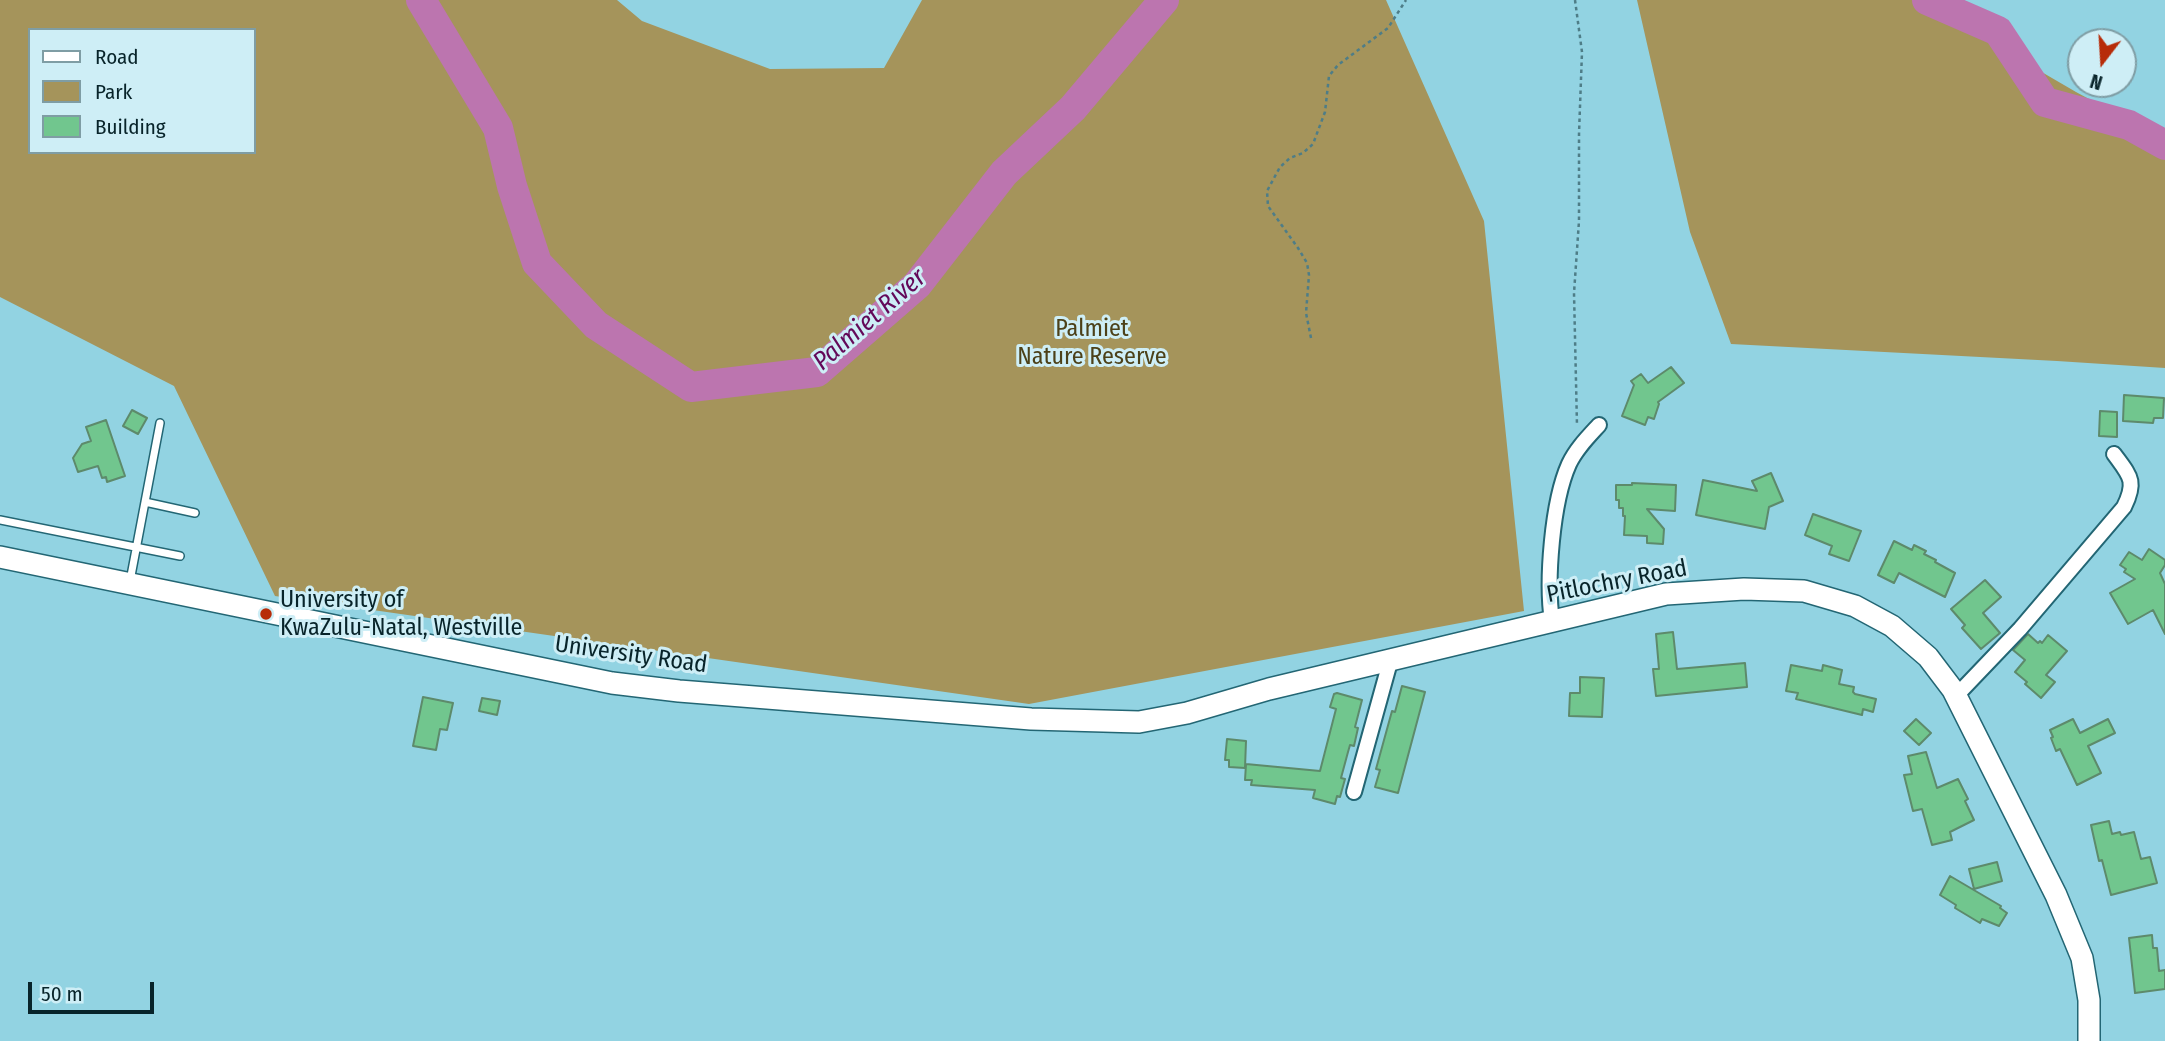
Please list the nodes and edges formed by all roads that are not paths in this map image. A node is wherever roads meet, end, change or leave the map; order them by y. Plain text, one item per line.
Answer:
1 (160, 423) dead end
2 (1599, 425) dead end
3 (2114, 454) dead end
4 (145, 502) junction
5 (195, 513) dead end
6 (0, 520) edge
7 (137, 547) junction
8 (180, 556) dead end
9 (0, 557) edge
10 (129, 585) junction
11 (1552, 621) junction
12 (1390, 662) junction
13 (1956, 696) junction
14 (1139, 722) joint
15 (1354, 792) dead end
16 (2089, 1041) edge

1 - 4 lane
2 - 11 street
3 - 13 street
4 - 5 lane
4 - 7 lane
6 - 7 lane
7 - 8 lane
7 - 10 lane
9 - 10 street, University Road
10 - 14 street, University Road
11 - 12 street, Pitlochry Road
11 - 13 street, Pitlochry Road
12 - 14 street, Pitlochry Road
12 - 15 street
13 - 16 street, Pitlochry Road

